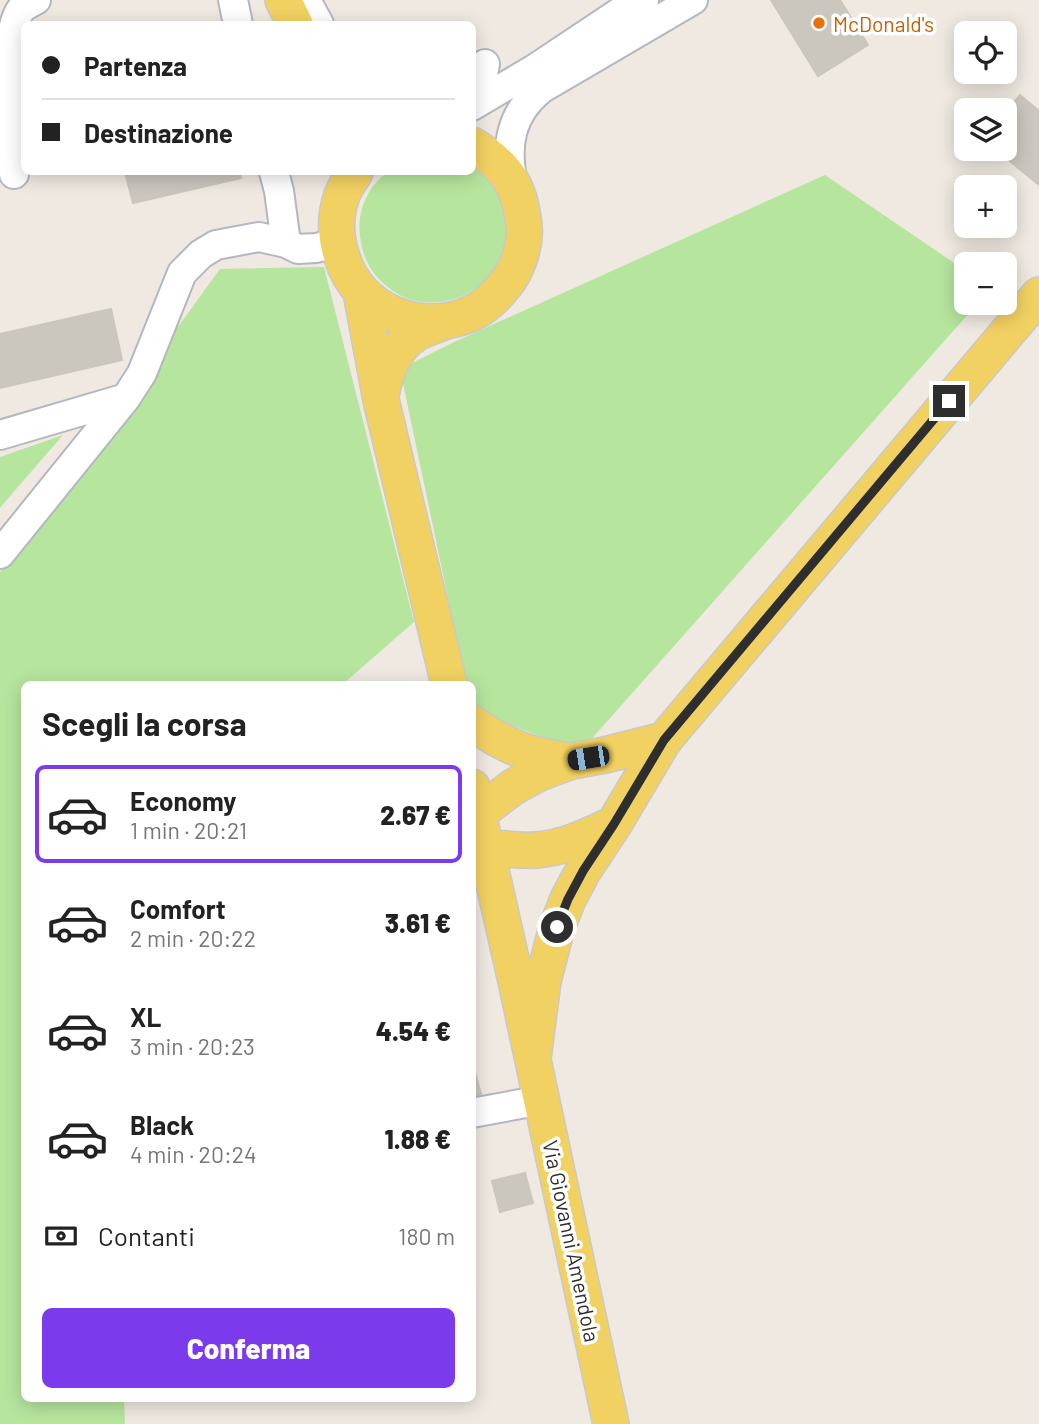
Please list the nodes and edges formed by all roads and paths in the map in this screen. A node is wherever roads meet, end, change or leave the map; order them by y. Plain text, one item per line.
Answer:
1 (36, 0) edge
2 (233, 0) edge
3 (283, 0) edge
4 (306, 0) edge
5 (693, 0) edge
6 (628, 3) edge
7 (237, 21) edge
8 (287, 21) edge
9 (294, 21) edge
10 (316, 21) edge
11 (619, 44) junction
12 (485, 64) dead end
13 (476, 95) edge
14 (476, 103) edge
15 (476, 147) edge
16 (14, 174) dead end
17 (275, 175) edge
18 (344, 179) edge
19 (513, 183) junction
20 (286, 243) junction
21 (337, 243) junction
22 (361, 292) junction
23 (1039, 295) edge
24 (448, 321) junction
25 (125, 398) junction
26 (381, 400) junction
27 (0, 435) edge
28 (0, 554) edge
29 (448, 681) edge
30 (476, 726) edge
31 (664, 740) junction
32 (572, 761) junction
33 (476, 800) edge
34 (614, 824) junction
35 (486, 847) junction
36 (533, 1058) junction
37 (542, 1100) junction
38 (476, 1112) edge
39 (611, 1424) edge

1 - 16 street
2 - 7 street
3 - 8 main road
3 - 9 main road
4 - 10 street
5 - 11 street
6 - 11 street
6 - 14 street
11 - 19 street
12 - 13 street
15 - 19 main road
17 - 20 street
18 - 21 main road
19 - 24 main road
20 - 21 street
20 - 25 street
21 - 22 main road
22 - 24 main road
22 - 26 main road
23 - 31 main road
24 - 26 main road
25 - 27 street
25 - 28 street
26 - 29 main road
30 - 32 main road
31 - 32 main road
31 - 34 main road
32 - 33 main road
33 - 35 main road, Via Giovanni Amendola
34 - 35 main road
34 - 36 main road
35 - 36 main road, Via Giovanni Amendola
36 - 37 main road, Via Giovanni Amendola
37 - 38 street
37 - 39 main road, Via Giovanni Amendola

